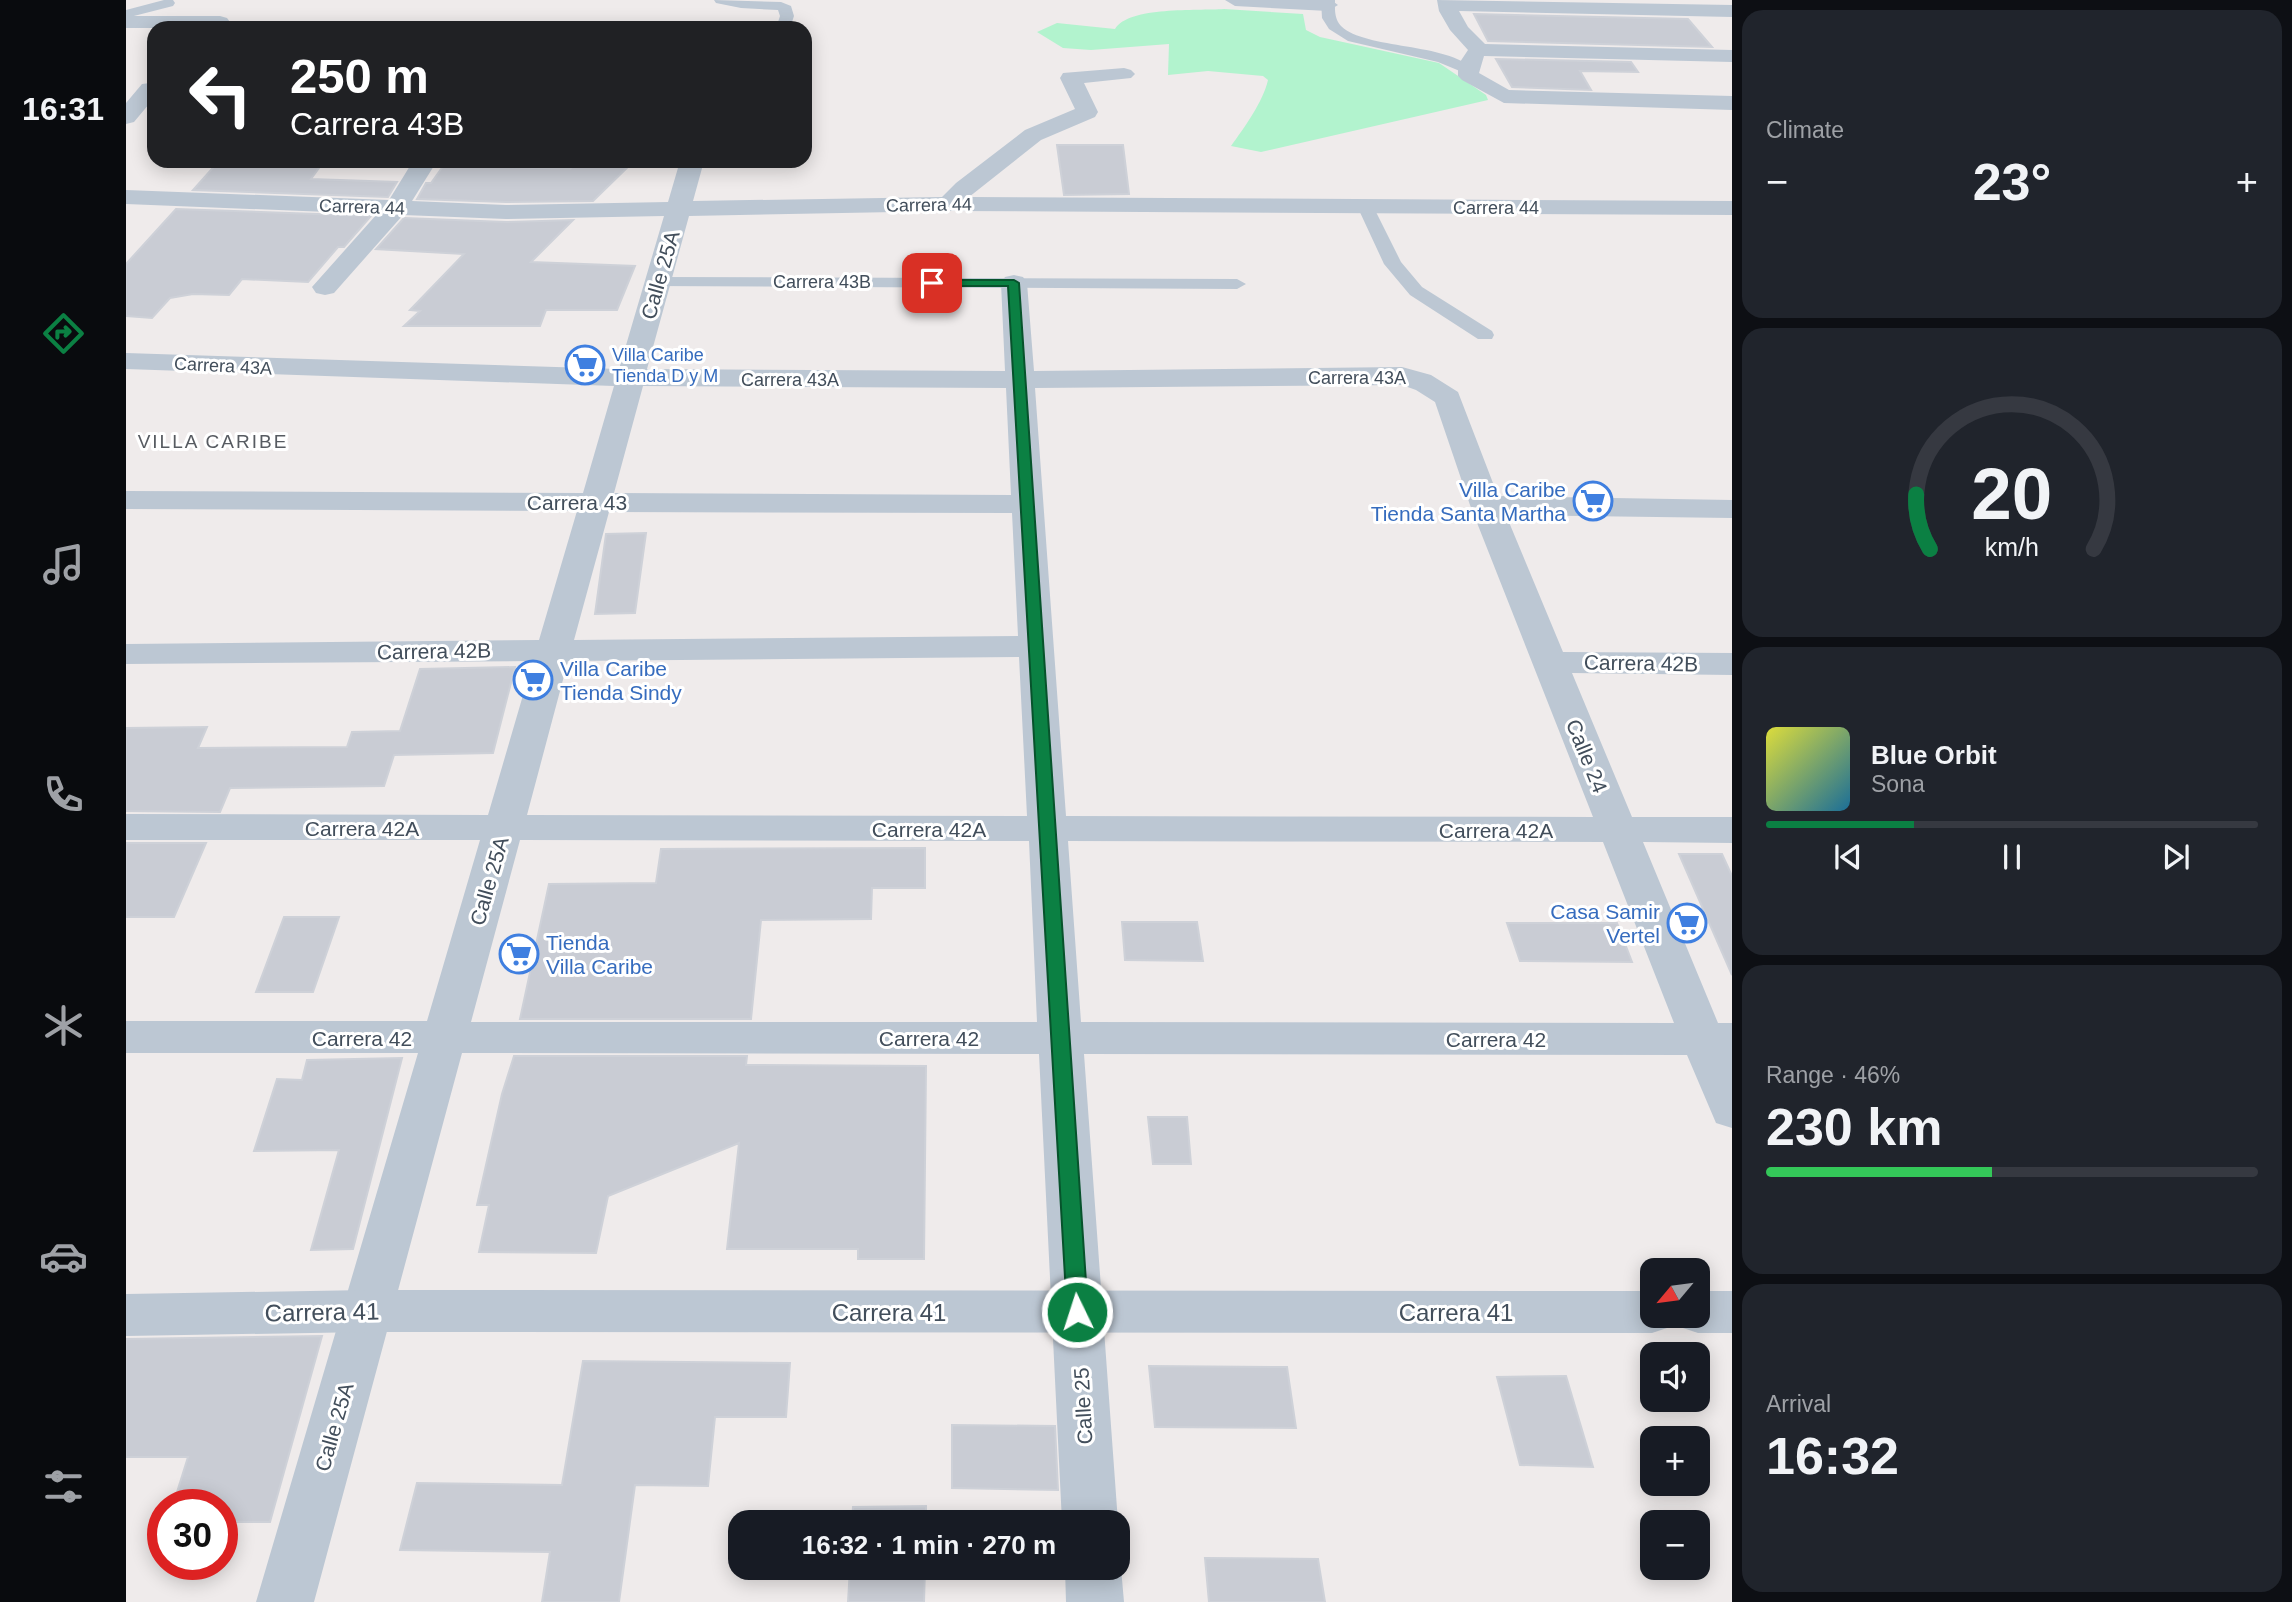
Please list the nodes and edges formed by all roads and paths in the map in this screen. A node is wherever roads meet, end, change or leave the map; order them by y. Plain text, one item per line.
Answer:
1 (721, 0) edge
2 (1235, 0) edge
3 (1328, 2) edge
4 (169, 3) dead end
5 (1448, 3) edge
6 (1732, 11) edge
7 (126, 13) edge
8 (785, 21) edge
9 (126, 22) edge
10 (147, 22) edge
11 (1479, 50) junction
12 (1732, 56) edge
13 (1467, 69) junction
14 (1124, 74) dead end
15 (126, 89) edge
16 (147, 89) edge
17 (147, 94) edge
18 (1732, 103) edge
19 (126, 117) edge
20 (421, 168) edge
21 (690, 168) edge
22 (126, 197) edge
23 (949, 204) junction
24 (680, 207) junction
25 (1366, 208) junction
26 (1732, 208) edge
27 (396, 209) junction
28 (658, 282) junction
29 (1014, 283) junction
30 (1237, 284) dead end
31 (325, 287) dead end
32 (1485, 335) dead end
33 (126, 361) edge
34 (630, 379) junction
35 (1020, 381) junction
36 (1448, 398) joint
37 (126, 500) edge
38 (596, 503) junction
39 (1027, 504) junction
40 (1486, 505) junction
41 (1732, 509) edge
42 (1036, 646) junction
43 (554, 650) junction
44 (126, 654) edge
45 (1549, 662) junction
46 (1732, 664) edge
47 (126, 827) edge
48 (504, 828) junction
49 (1047, 829) junction
50 (1618, 830) junction
51 (1732, 830) edge
52 (126, 1037) edge
53 (444, 1038) junction
54 (1060, 1038) junction
55 (1717, 1039) edge
56 (1732, 1111) edge
57 (367, 1311) junction
58 (1077, 1312) junction
59 (1640, 1312) edge
60 (1710, 1312) edge
61 (1732, 1312) edge
62 (126, 1315) edge
63 (1089, 1510) edge
64 (1093, 1580) edge
65 (285, 1602) edge
66 (1094, 1602) edge

1 - 8 lane
2 - 3 street
3 - 13 lane
4 - 7 lane
5 - 6 street
5 - 11 street
9 - 10 street
11 - 12 street
11 - 13 street
13 - 18 street
14 - 23 street
15 - 16 street
17 - 19 street
20 - 27 street
21 - 24 street, Calle 25A
22 - 27 street, Carrera 44
23 - 24 street, Carrera 44
23 - 25 street, Carrera 44
24 - 27 street, Carrera 44
24 - 28 street, Calle 25A
25 - 26 street, Carrera 44
25 - 32 lane
27 - 31 street
28 - 29 lane, Carrera 43B
28 - 34 street, Calle 25A
29 - 30 lane, Carrera 43B
29 - 35 street, Calle 25
33 - 34 street, Carrera 43A
34 - 35 street, Carrera 43A
34 - 38 street, Calle 25A
35 - 36 street, Carrera 43A
35 - 39 street, Calle 25
36 - 40 street, Calle 24
37 - 38 street, Carrera 43
38 - 39 street, Carrera 43
38 - 43 street, Calle 25A
39 - 42 street, Calle 25
40 - 41 street
40 - 45 street, Calle 24
42 - 43 street, Carrera 42B
42 - 49 street, Calle 25
43 - 44 street, Carrera 42B
43 - 48 street, Calle 25A
45 - 46 street, Carrera 42B
45 - 50 street, Calle 24
47 - 48 street, Carrera 42A
48 - 49 street, Carrera 42A
48 - 53 street, Calle 25A
49 - 50 street, Carrera 42A
49 - 54 street, Calle 25
50 - 51 street, Carrera 42A
50 - 55 street, Calle 24
52 - 53 street, Carrera 42
53 - 54 street, Carrera 42
53 - 57 street, Calle 25A
54 - 55 street, Carrera 42
54 - 58 street, Calle 25
55 - 56 street, Calle 24
57 - 58 street, Carrera 41
57 - 62 street, Carrera 41
57 - 65 street, Calle 25A
58 - 59 street, Carrera 41
58 - 63 street, Calle 25
60 - 61 street
64 - 66 street

